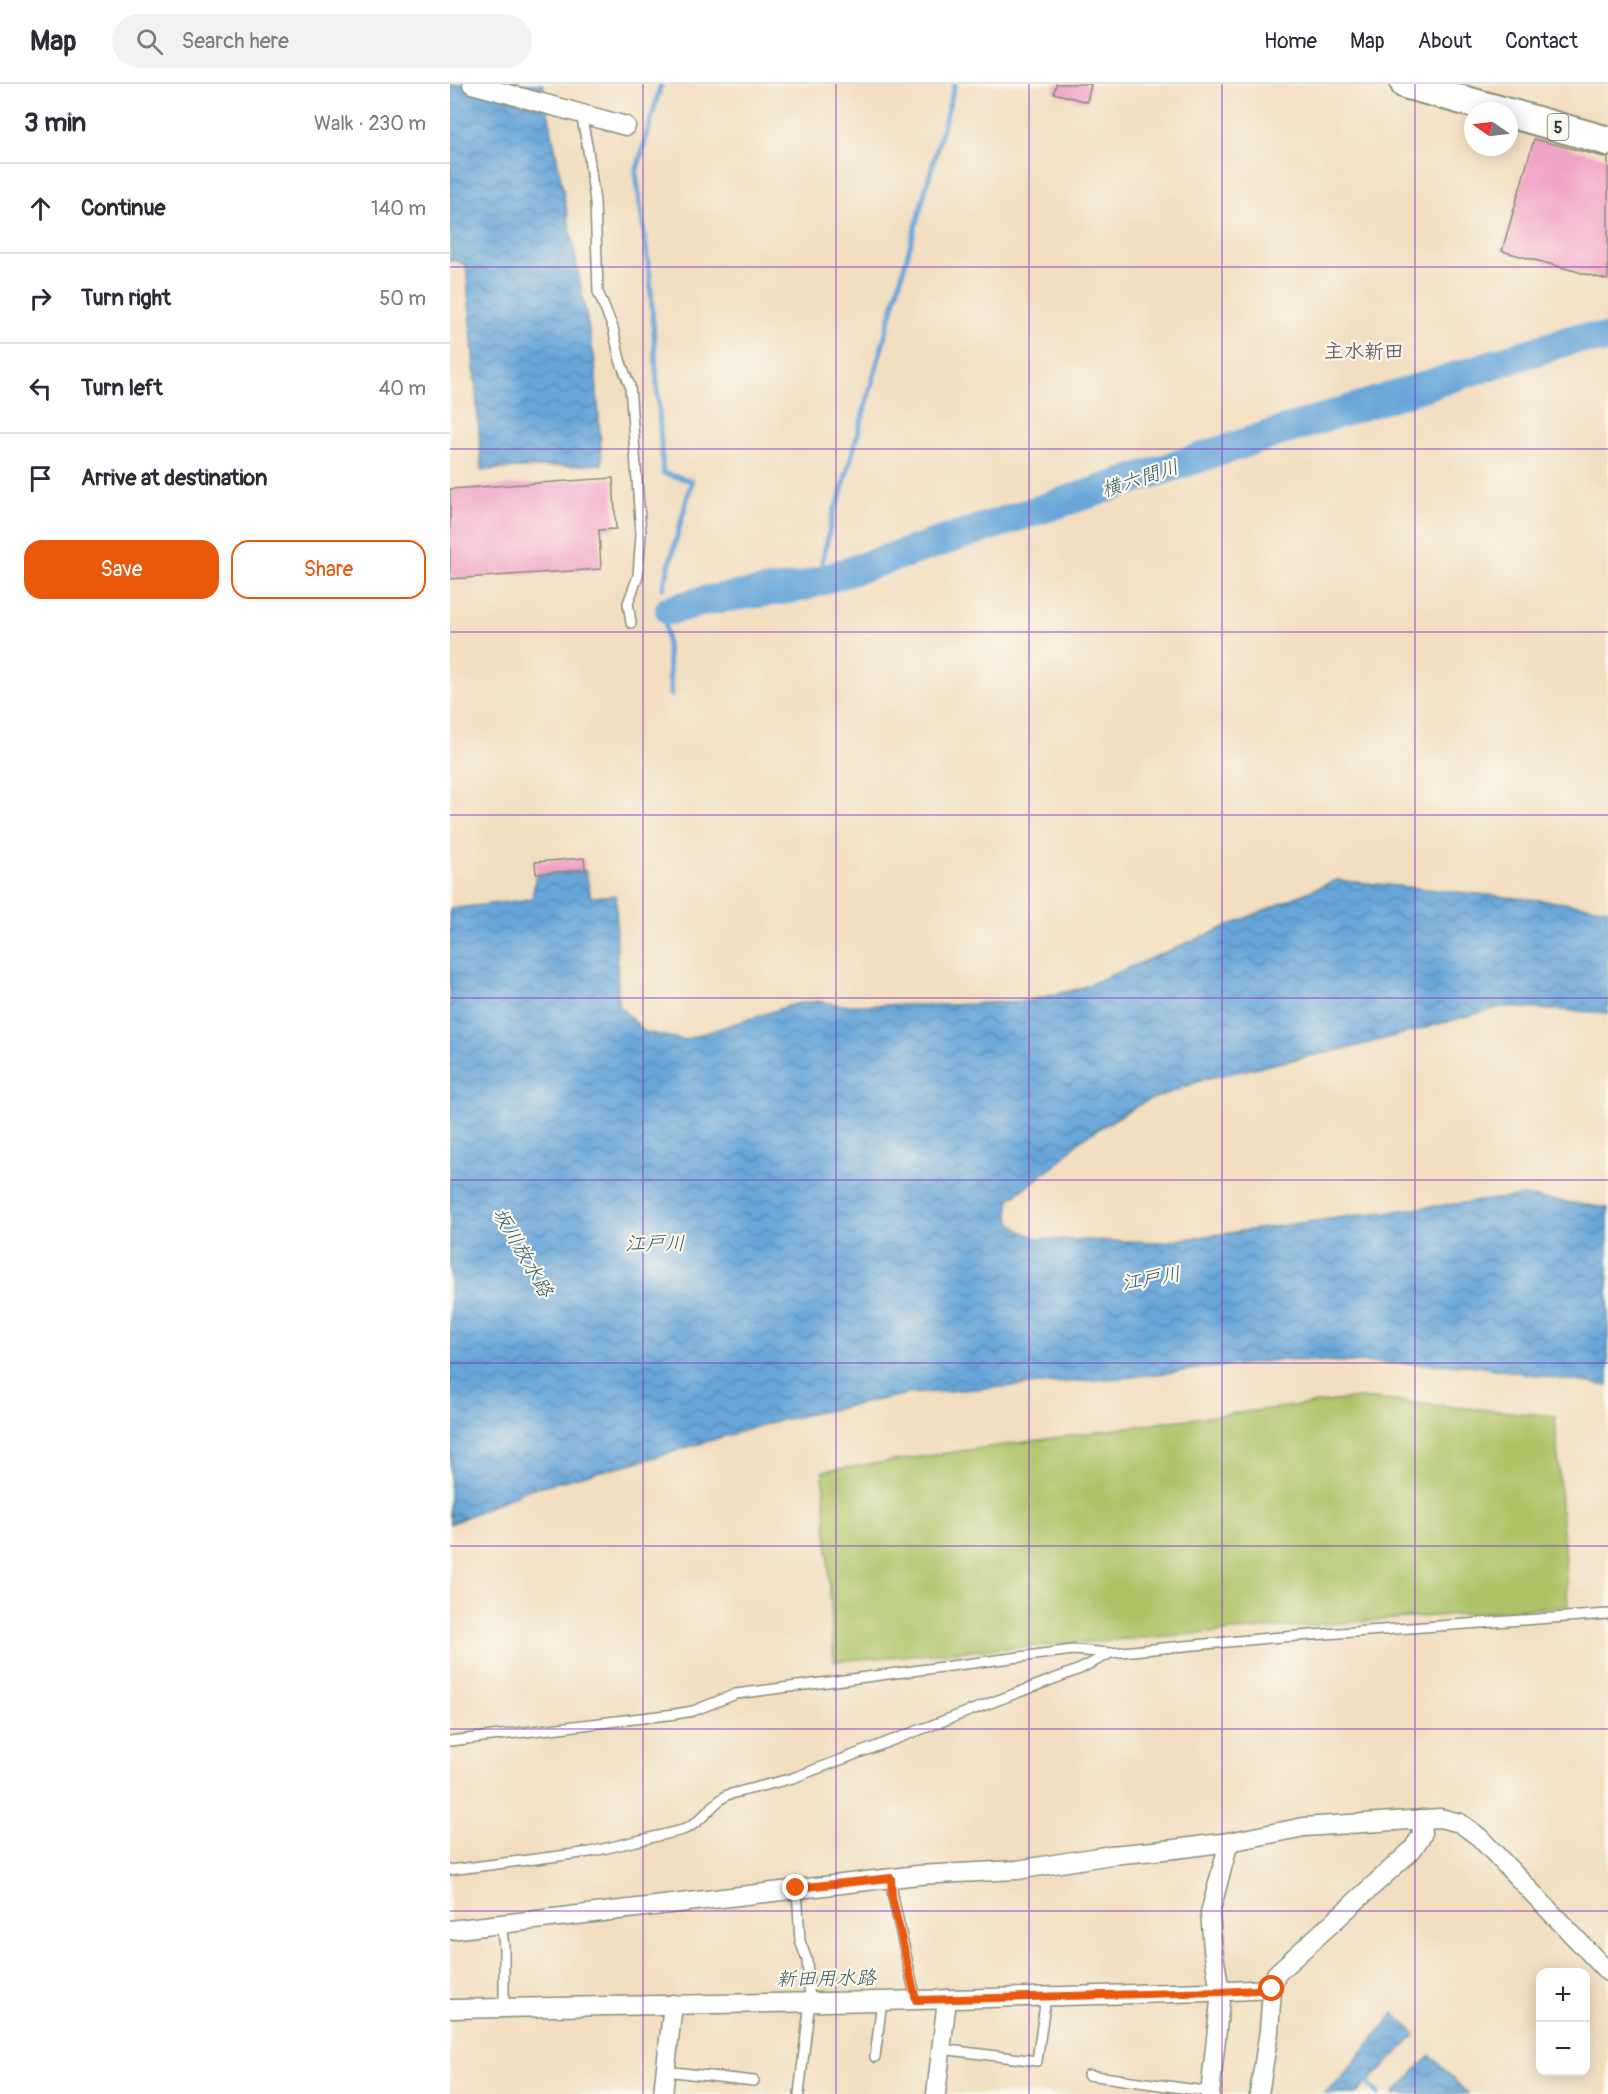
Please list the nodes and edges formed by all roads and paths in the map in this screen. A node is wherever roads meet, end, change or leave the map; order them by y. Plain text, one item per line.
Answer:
1 (472, 84) edge
2 (1405, 84) edge
3 (1470, 102) edge
4 (577, 113) junction
5 (1518, 116) edge
6 (626, 126) dead end
7 (1608, 141) edge
8 (631, 623) dead end
9 (1608, 1614) edge
10 (1111, 1653) junction
11 (450, 1741) edge
12 (1421, 1819) junction
13 (1229, 1842) junction
14 (450, 1870) edge
15 (891, 1878) junction
16 (796, 1888) junction
17 (501, 1924) junction
18 (450, 1930) edge
19 (1608, 1972) edge
20 (1272, 1989) junction
21 (1221, 1992) junction
22 (1046, 1997) junction
23 (947, 1999) junction
24 (916, 2000) junction
25 (810, 2001) junction
26 (882, 2001) junction
27 (673, 2004) junction
28 (504, 2007) junction
29 (450, 2009) edge
30 (941, 2049) junction
31 (875, 2057) dead end
32 (665, 2071) junction
33 (1088, 2075) dead end
34 (754, 2081) dead end
35 (1211, 2093) edge
36 (663, 2094) edge
37 (799, 2094) edge
38 (936, 2094) edge
39 (1259, 2094) edge

1 - 4 street
2 - 3 main road
4 - 6 street
4 - 8 lane
5 - 7 main road, 5
9 - 10 lane
10 - 11 lane
10 - 14 lane
12 - 13 street
12 - 19 street
12 - 20 street
13 - 15 street
13 - 21 street
15 - 16 street
15 - 24 lane
16 - 17 street
16 - 25 lane
17 - 18 street
17 - 28 lane
20 - 21 street
20 - 39 street
21 - 22 street
21 - 35 street
22 - 23 street
22 - 30 lane
23 - 24 street
23 - 30 street
24 - 26 street
25 - 26 street
25 - 27 street
25 - 37 lane
26 - 31 lane
27 - 28 street
27 - 32 street
28 - 29 street
30 - 38 street
32 - 34 lane
32 - 36 street
33 - 35 lane

